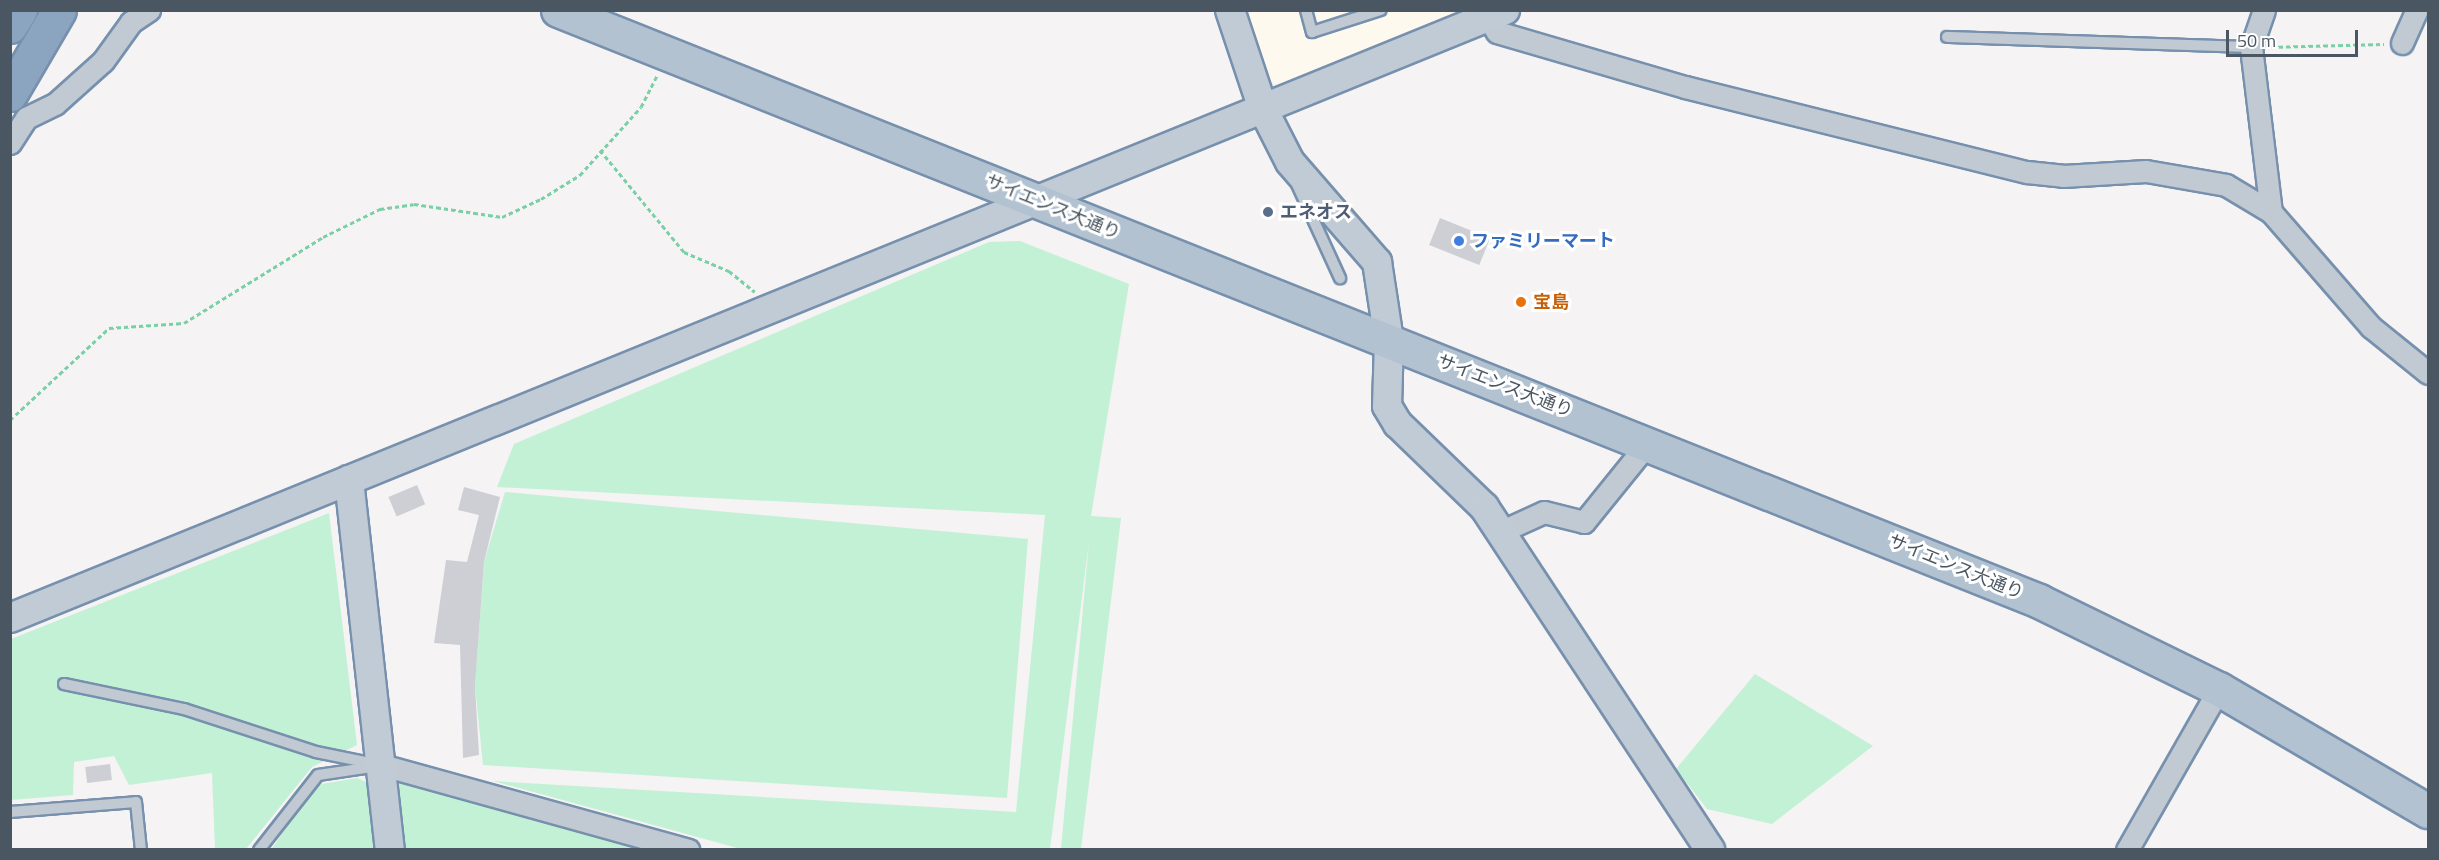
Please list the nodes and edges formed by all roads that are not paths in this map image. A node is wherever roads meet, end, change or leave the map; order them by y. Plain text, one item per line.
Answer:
1 (20, 10) edge
2 (59, 10) edge
3 (149, 10) edge
4 (558, 10) edge
5 (1230, 10) edge
6 (1306, 10) edge
7 (1381, 10) edge
8 (2264, 10) edge
9 (2417, 10) edge
10 (1496, 14) edge
11 (10, 26) edge
12 (1947, 37) dead end
13 (2402, 43) road end
14 (2251, 47) junction
15 (10, 94) edge
16 (1263, 109) junction
17 (12, 134) edge
18 (1290, 162) junction
19 (1034, 200) junction
20 (2271, 212) junction
21 (1340, 278) dead end
22 (1389, 340) junction
23 (2428, 373) edge
24 (1648, 443) junction
25 (349, 480) junction
26 (1500, 532) junction
27 (10, 618) edge
28 (64, 684) dead end
29 (2219, 689) junction
30 (382, 765) junction
31 (2428, 811) edge
32 (10, 812) edge
33 (141, 849) edge
34 (259, 849) edge
35 (390, 849) edge
36 (687, 849) edge
37 (1710, 849) edge
38 (2127, 849) edge

1 - 11 highway
2 - 15 highway
3 - 17 street
4 - 19 main road, サイエンス大通り
5 - 16 street
6 - 7 lane
8 - 14 street
9 - 13 street
10 - 16 street
10 - 20 street
12 - 14 lane
14 - 20 street
16 - 18 street
16 - 19 street
18 - 21 lane
18 - 22 street
19 - 22 main road, サイエンス大通り
19 - 25 street
20 - 23 street
22 - 24 main road, サイエンス大通り
22 - 26 street
24 - 26 street
24 - 29 main road, サイエンス大通り
25 - 27 street
25 - 30 street
26 - 37 street
28 - 30 lane
29 - 31 main road, サイエンス大通り
29 - 38 street
30 - 34 lane
30 - 35 street
30 - 36 street
32 - 33 lane

